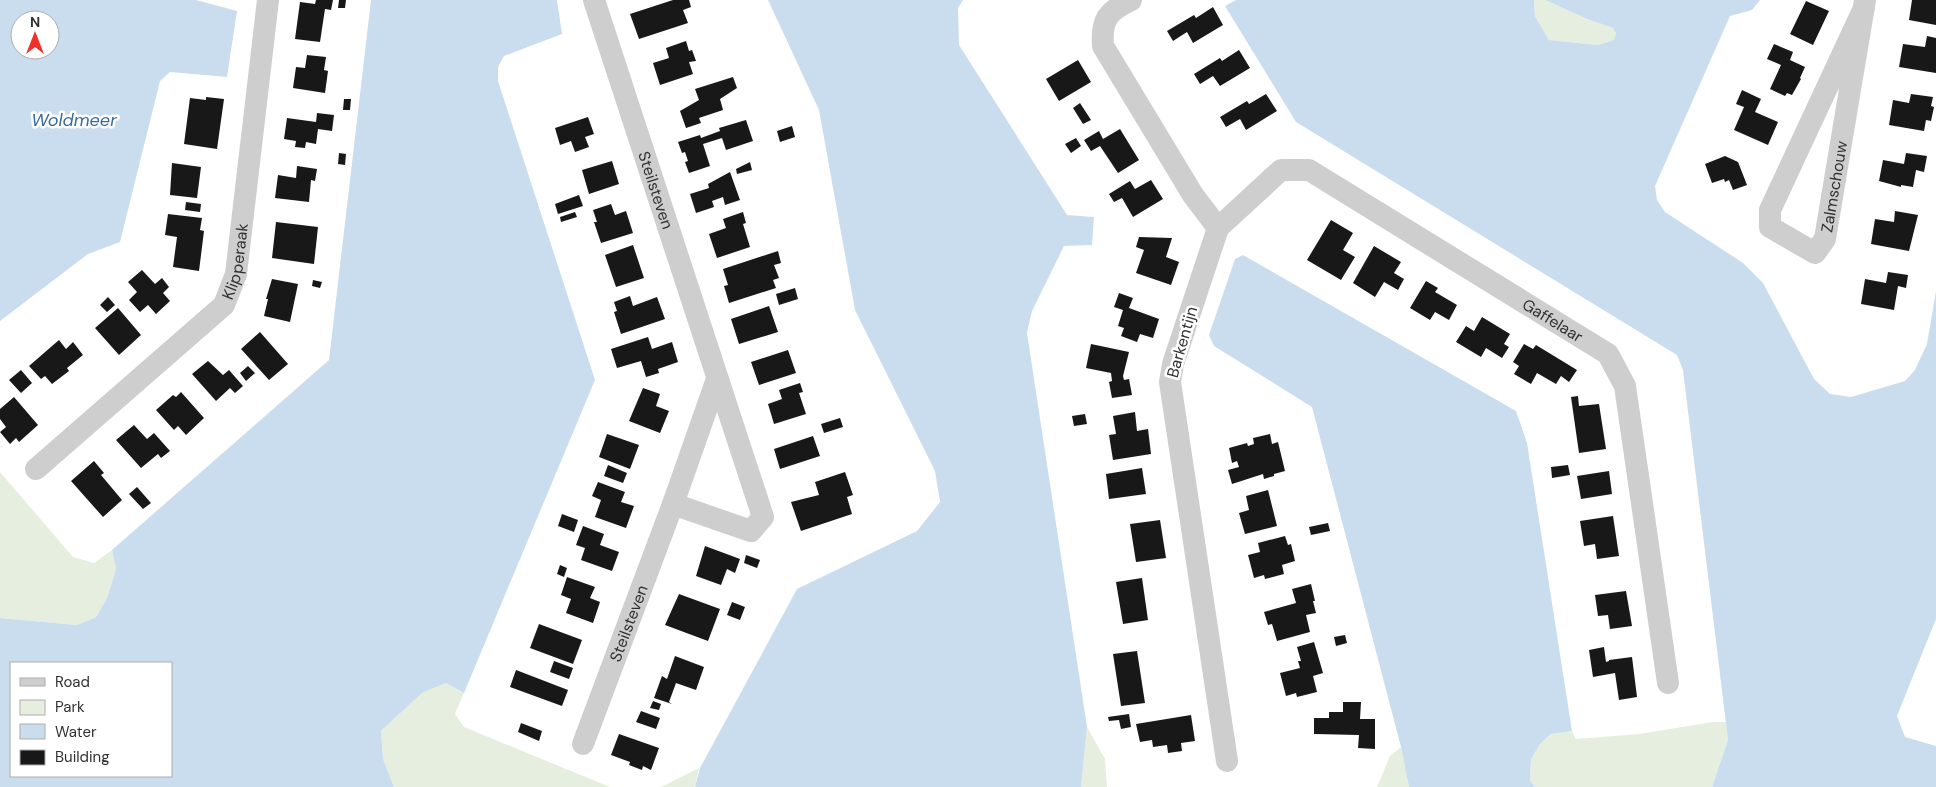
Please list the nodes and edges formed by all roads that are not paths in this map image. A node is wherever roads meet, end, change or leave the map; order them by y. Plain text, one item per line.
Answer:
1 (268, 0) edge
2 (594, 0) edge
3 (1131, 0) edge
4 (1864, 4) edge
5 (1218, 228) junction
6 (717, 380) junction
7 (36, 469) dead end
8 (673, 504) junction
9 (1668, 683) dead end
10 (583, 744) dead end
11 (1227, 761) dead end

1 - 7 street, Klipperaak
2 - 6 street, Steilsteven
3 - 5 street
4 - 4 street, Zalmschouw
5 - 9 street, Gaffelaar
5 - 11 street, Barkentijn
6 - 8 street, Steilsteven
6 - 8 street, Steilsteven
8 - 10 street, Steilsteven

